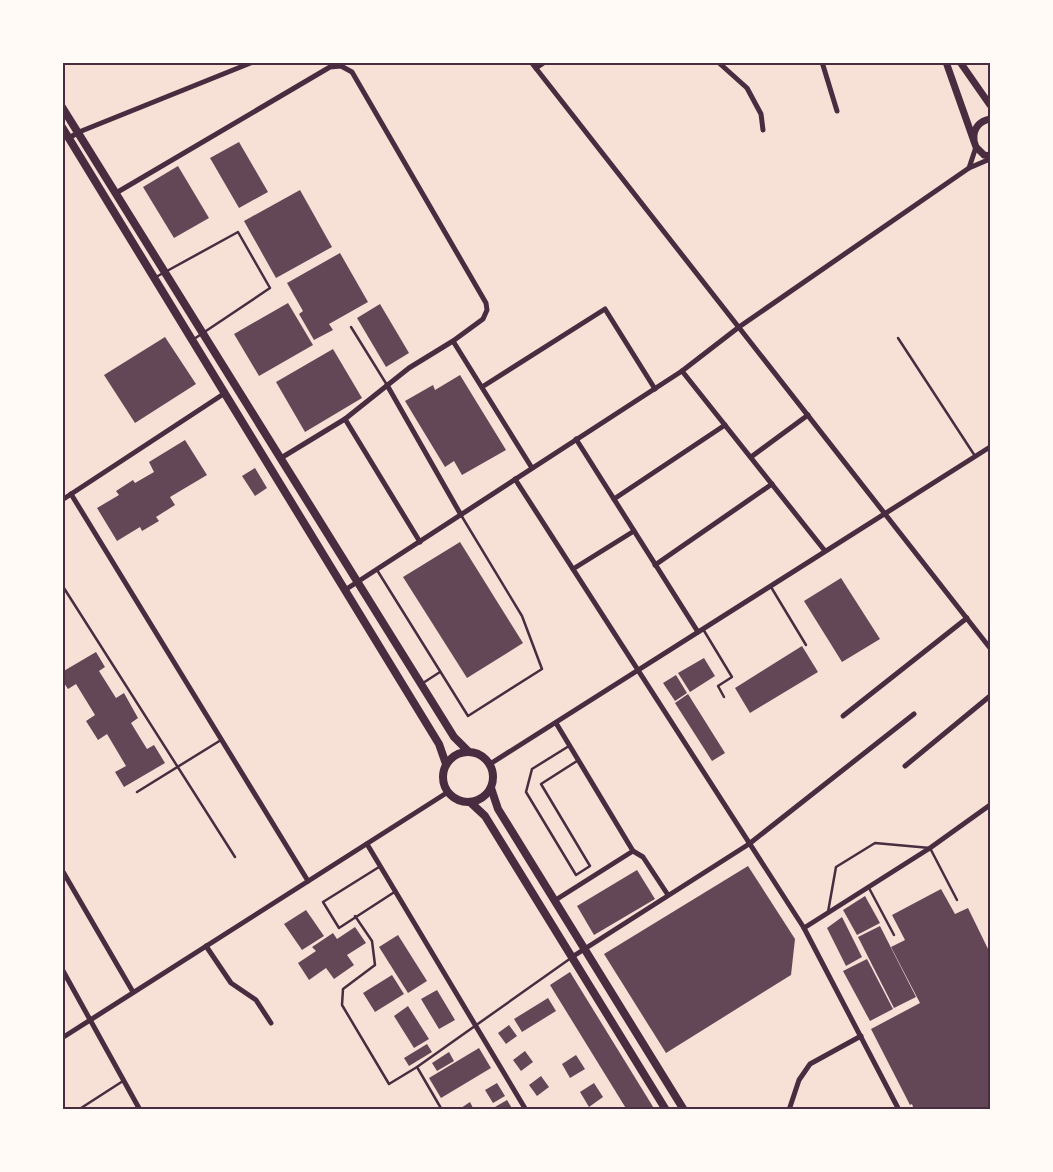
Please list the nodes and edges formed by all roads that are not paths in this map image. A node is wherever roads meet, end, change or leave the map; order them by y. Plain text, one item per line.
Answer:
1 (253, 62) edge
2 (531, 62) edge
3 (544, 62) edge
4 (718, 62) edge
5 (822, 62) edge
6 (946, 62) edge
7 (960, 62) edge
8 (536, 68) junction
9 (62, 106) edge
10 (990, 106) edge
11 (837, 111) dead end
12 (990, 119) edge
13 (62, 127) edge
14 (763, 130) dead end
15 (79, 132) junction
16 (69, 138) junction
17 (975, 144) junction
18 (990, 157) edge
19 (969, 168) junction
20 (116, 193) junction
21 (165, 272) junction
22 (155, 278) junction
23 (351, 327) dead end
24 (739, 327) junction
25 (203, 333) junction
26 (898, 338) dead end
27 (192, 340) junction
28 (453, 341) junction
29 (682, 371) junction
30 (387, 385) junction
31 (482, 387) junction
32 (655, 389) junction
33 (225, 393) junction
34 (808, 415) junction
35 (345, 419) junction
36 (725, 425) junction
37 (576, 439) junction
38 (990, 447) edge
39 (975, 456) junction
40 (282, 458) junction
41 (751, 458) junction
42 (532, 468) junction
43 (515, 479) junction
44 (772, 484) junction
45 (71, 494) junction
46 (614, 499) junction
47 (62, 500) edge
48 (885, 514) junction
49 (461, 515) junction
50 (634, 531) junction
51 (420, 542) junction
52 (824, 551) junction
53 (655, 565) junction
54 (574, 569) junction
55 (376, 570) junction
56 (358, 582) junction
57 (62, 586) edge
58 (770, 586) junction
59 (345, 590) junction
60 (967, 618) junction
61 (700, 630) junction
62 (990, 635) edge
63 (984, 640) junction
64 (806, 645) dead end
65 (990, 648) edge
66 (640, 669) junction
67 (440, 672) junction
68 (421, 684) junction
69 (990, 696) edge
70 (724, 697) dead end
71 (914, 714) dead end
72 (843, 716) dead end
73 (556, 723) junction
74 (221, 740) junction
75 (570, 746) junction
76 (468, 752) junction
77 (578, 760) junction
78 (446, 764) junction
79 (490, 764) junction
80 (177, 766) junction
81 (905, 766) dead end
82 (491, 788) junction
83 (137, 792) dead end
84 (448, 792) junction
85 (470, 802) junction
86 (990, 805) edge
87 (366, 844) junction
88 (749, 844) junction
89 (930, 848) junction
90 (633, 851) junction
91 (234, 857) dead end
92 (381, 866) junction
93 (62, 870) edge
94 (308, 881) junction
95 (869, 886) junction
96 (396, 891) junction
97 (668, 895) junction
98 (957, 900) dead end
99 (554, 901) junction
100 (828, 913) junction
101 (356, 916) junction
102 (804, 928) junction
103 (894, 935) dead end
104 (206, 946) junction
105 (585, 949) junction
106 (572, 958) junction
107 (62, 969) edge
108 (133, 992) junction
109 (90, 1019) junction
110 (271, 1022) dead end
111 (476, 1026) junction
112 (861, 1036) junction
113 (62, 1038) edge
114 (417, 1066) junction
115 (124, 1080) junction
116 (78, 1110) edge
117 (140, 1110) edge
118 (442, 1110) edge
119 (526, 1110) edge
120 (666, 1110) edge
121 (684, 1110) edge
122 (788, 1110) edge
123 (899, 1110) edge

1 - 15 street
2 - 8 street
3 - 8 street
4 - 14 street
5 - 11 street
6 - 17 street
7 - 10 street
8 - 24 street
9 - 15 main road
12 - 17 street
13 - 16 main road
15 - 16 street
15 - 20 main road
16 - 22 main road
17 - 18 street
17 - 19 street
18 - 19 street
19 - 24 street
20 - 21 main road
20 - 28 street
21 - 22 lane
21 - 25 main road
21 - 25 lane
22 - 27 main road
23 - 30 lane
24 - 29 street
24 - 34 street
25 - 27 lane
25 - 40 main road
26 - 39 lane
27 - 33 main road
28 - 30 street
28 - 31 street
29 - 32 street
29 - 36 street
30 - 35 street
30 - 49 street
31 - 32 street
31 - 42 street
32 - 37 street
33 - 45 street
33 - 59 main road
34 - 41 street
34 - 48 street
35 - 40 street
35 - 51 street
36 - 41 street
36 - 46 street
37 - 42 street
37 - 46 street
38 - 39 street
39 - 48 street
40 - 56 main road
41 - 44 street
42 - 43 street
43 - 49 street
43 - 54 street
44 - 52 street
44 - 53 street
45 - 47 street
45 - 74 street
46 - 50 street
48 - 52 street
48 - 60 street
49 - 51 street
49 - 67 lane
50 - 53 street
50 - 54 street
51 - 55 street
52 - 58 street
53 - 61 street
54 - 66 street
55 - 56 street
55 - 67 lane
56 - 59 street
56 - 68 main road
57 - 80 lane
58 - 61 street
58 - 64 lane
59 - 78 main road
60 - 63 street
60 - 72 street
61 - 66 street
61 - 70 lane
62 - 63 street
63 - 65 street
66 - 73 street
66 - 88 street
67 - 68 lane
68 - 76 main road
69 - 81 street
71 - 88 street
73 - 75 street
73 - 79 street
74 - 80 lane
74 - 94 street
75 - 77 street
75 - 77 lane
76 - 78 main road
76 - 79 main road
77 - 90 street
78 - 84 main road
79 - 82 main road
80 - 83 lane
80 - 91 lane
82 - 85 main road
82 - 99 main road
84 - 85 main road
84 - 87 street
85 - 106 main road
86 - 89 street
87 - 92 street
87 - 94 street
88 - 97 street
88 - 102 street
89 - 95 street
89 - 98 lane
89 - 100 lane
90 - 97 street
90 - 99 street
92 - 96 street
92 - 101 lane
93 - 108 street
94 - 104 street
95 - 100 street
95 - 103 lane
96 - 101 lane
96 - 111 street
97 - 105 street
99 - 105 main road
100 - 102 street
101 - 114 lane
102 - 112 street
104 - 108 street
104 - 110 street
105 - 106 street
105 - 121 main road
106 - 111 lane
106 - 120 main road
107 - 109 street
108 - 109 street
109 - 113 street
109 - 115 street
111 - 114 lane
111 - 119 street
112 - 122 street
112 - 123 street
114 - 118 lane
115 - 116 lane
115 - 117 street

